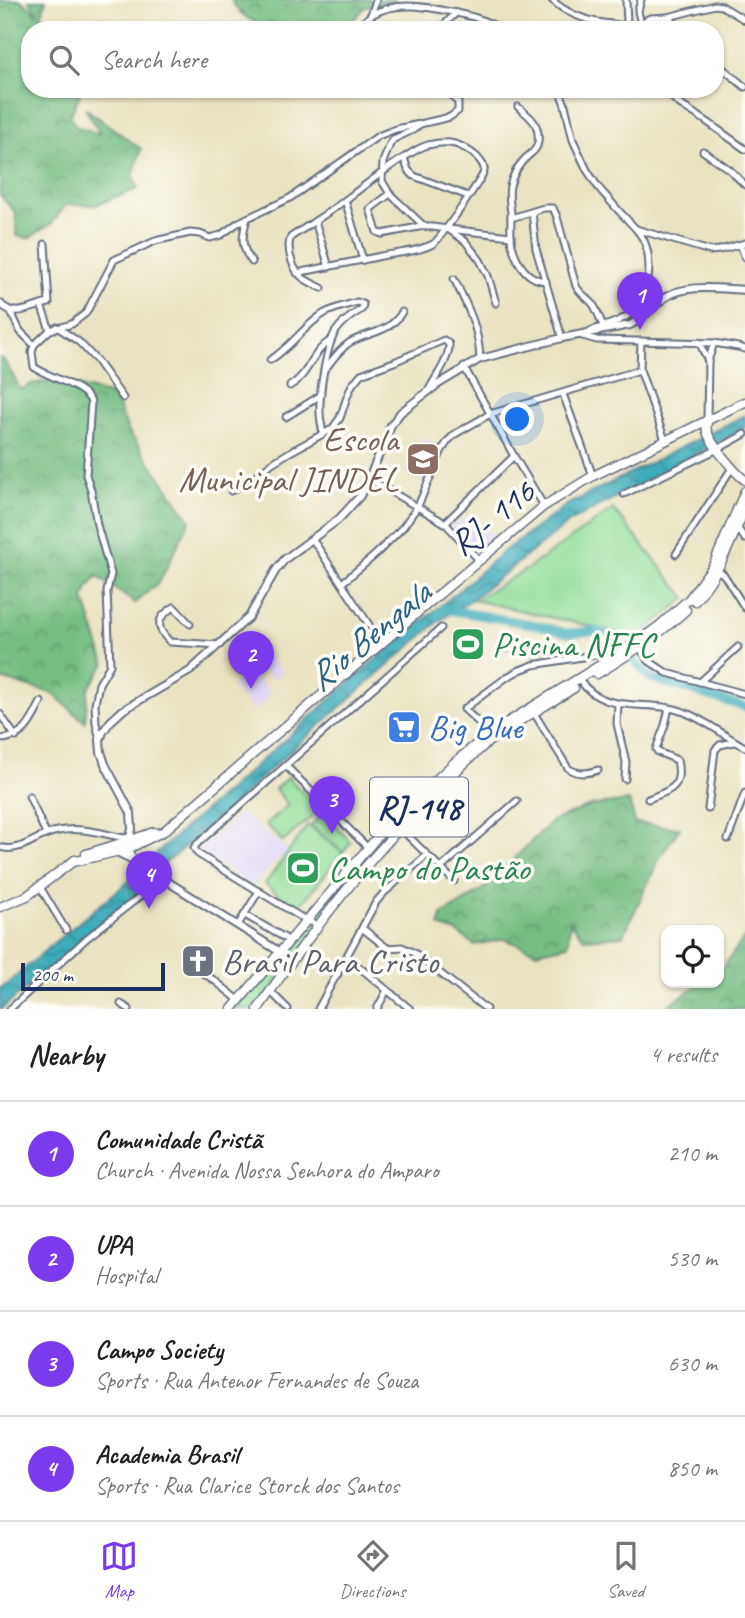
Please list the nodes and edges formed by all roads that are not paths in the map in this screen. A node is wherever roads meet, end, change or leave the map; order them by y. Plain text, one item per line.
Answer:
1 (376, 0) edge
2 (552, 0) edge
3 (626, 0) edge
4 (641, 0) edge
5 (627, 10) junction
6 (638, 11) junction
7 (456, 13) junction
8 (370, 15) junction
9 (668, 18) junction
10 (745, 20) edge
11 (364, 21) edge
12 (448, 21) edge
13 (487, 21) edge
14 (596, 21) edge
15 (627, 21) edge
16 (639, 21) edge
17 (647, 21) edge
18 (672, 21) edge
19 (724, 70) edge
20 (745, 87) edge
21 (454, 98) edge
22 (562, 98) edge
23 (673, 98) edge
24 (518, 107) dead end
25 (420, 124) junction
26 (745, 149) edge
27 (703, 151) dead end
28 (404, 158) junction
29 (382, 172) junction
30 (745, 185) edge
31 (390, 194) junction
32 (468, 196) junction
33 (345, 200) junction
34 (532, 212) junction
35 (247, 218) junction
36 (511, 219) junction
37 (315, 221) junction
38 (424, 226) junction
39 (447, 229) junction
40 (636, 229) junction
41 (511, 236) junction
42 (45, 244) dead end
43 (742, 244) edge
44 (745, 257) edge
45 (363, 260) junction
46 (252, 262) dead end
47 (329, 267) junction
48 (297, 273) junction
49 (454, 279) dead end
50 (546, 281) junction
51 (322, 288) dead end
52 (745, 290) edge
53 (0, 303) edge
54 (496, 303) dead end
55 (41, 305) junction
56 (10, 312) junction
57 (402, 312) dead end
58 (603, 326) junction
59 (57, 327) junction
60 (50, 330) junction
61 (579, 335) junction
62 (562, 338) junction
63 (331, 340) junction
64 (641, 341) junction
65 (699, 342) junction
66 (715, 343) junction
67 (34, 345) junction
68 (745, 349) edge
69 (480, 359) junction
70 (270, 360) dead end
71 (708, 361) junction
72 (464, 367) junction
73 (324, 370) junction
74 (640, 370) junction
75 (290, 386) dead end
76 (428, 391) junction
77 (563, 394) junction
78 (321, 395) junction
79 (123, 398) dead end
80 (745, 402) edge
81 (490, 414) junction
82 (286, 417) dead end
83 (707, 420) junction
84 (323, 434) junction
85 (745, 434) edge
86 (664, 440) junction
87 (716, 447) junction
88 (514, 456) junction
89 (732, 468) junction
90 (593, 476) junction
91 (369, 479) junction
92 (745, 480) edge
93 (231, 491) dead end
94 (745, 491) edge
95 (624, 494) dead end
96 (418, 506) junction
97 (544, 506) junction
98 (745, 509) edge
99 (445, 523) junction
100 (734, 525) junction
101 (745, 539) edge
102 (313, 540) junction
103 (676, 554) dead end
104 (479, 560) junction
105 (715, 568) junction
106 (342, 583) junction
107 (745, 608) edge
108 (190, 624) dead end
109 (441, 628) dead end
110 (381, 643) junction
111 (220, 645) junction
112 (738, 647) dead end
113 (629, 651) junction
114 (581, 681) junction
115 (700, 682) junction
116 (745, 694) edge
117 (41, 702) dead end
118 (618, 704) junction
119 (669, 708) junction
120 (534, 713) junction
121 (0, 714) edge
122 (493, 735) junction
123 (16, 737) junction
124 (0, 739) edge
125 (100, 740) junction
126 (736, 742) junction
127 (745, 747) edge
128 (286, 766) junction
129 (597, 770) dead end
130 (625, 779) dead end
131 (745, 793) edge
132 (29, 796) dead end
133 (648, 799) dead end
134 (517, 801) dead end
135 (708, 809) dead end
136 (406, 813) junction
137 (399, 827) junction
138 (46, 834) junction
139 (728, 839) dead end
140 (133, 842) junction
141 (0, 847) edge
142 (368, 848) junction
143 (102, 849) junction
144 (117, 852) junction
145 (427, 855) junction
146 (135, 861) junction
147 (73, 862) junction
148 (441, 868) junction
149 (160, 877) junction
150 (453, 881) dead end
151 (40, 887) junction
152 (259, 891) junction
153 (0, 907) edge
154 (245, 915) junction
155 (307, 921) junction
156 (238, 925) junction
157 (319, 925) junction
158 (362, 928) junction
159 (66, 930) dead end
160 (290, 941) junction
161 (302, 946) junction
162 (281, 952) junction
163 (347, 957) junction
164 (190, 965) dead end
165 (338, 974) junction
166 (387, 990) junction
167 (270, 992) junction
168 (240, 1001) junction
169 (121, 1004) dead end
170 (10, 1009) edge
171 (129, 1009) edge
172 (232, 1009) edge
173 (258, 1009) edge
174 (288, 1009) edge
175 (318, 1009) edge
176 (377, 1009) edge
177 (410, 1009) edge
178 (486, 1009) edge

1 - 8 street
2 - 14 street
3 - 5 street
4 - 6 street
5 - 6 street
5 - 15 street
6 - 16 street
7 - 8 street
7 - 12 street
7 - 13 street
8 - 11 street
9 - 10 street
9 - 17 street
9 - 18 street
19 - 20 street
21 - 25 street
22 - 40 street
23 - 26 street
24 - 36 street
25 - 29 street
25 - 35 street
27 - 30 street
28 - 29 street
28 - 32 street
28 - 32 street
29 - 31 street
29 - 33 street
31 - 38 street
31 - 38 street
32 - 39 street
33 - 37 street
33 - 45 street
34 - 36 street
34 - 50 street
34 - 58 street
35 - 46 street
35 - 59 street
36 - 41 street
37 - 47 street
37 - 48 street
38 - 39 street
39 - 41 street
39 - 45 street
39 - 54 street
40 - 43 street
40 - 58 street
41 - 50 street
42 - 55 street
43 - 44 street
45 - 47 street
47 - 48 street
48 - 51 street
49 - 69 street
50 - 62 street
52 - 61 street
53 - 56 street
55 - 56 street
55 - 60 street
56 - 67 street
57 - 73 street
58 - 61 street
59 - 60 street
59 - 79 street
60 - 67 street
61 - 62 street
61 - 64 street
62 - 69 street
63 - 70 street
63 - 73 street
63 - 75 street
64 - 65 street
64 - 74 street
65 - 66 street
65 - 71 street
66 - 68 street
66 - 71 street
67 - 125 street
69 - 72 street
71 - 83 street
72 - 76 street
72 - 81 street
73 - 78 street
74 - 77 street
74 - 86 street
76 - 84 street
76 - 91 street
77 - 81 street
77 - 90 street
78 - 82 street
78 - 84 street
80 - 83 main road, RJ- 116
81 - 88 street
81 - 96 street
83 - 86 main road, RJ- 116
83 - 87 main road
84 - 93 street
85 - 87 street
86 - 90 main road, RJ- 116
87 - 89 main road
87 - 95 street
88 - 97 street
88 - 99 street
89 - 92 main road
89 - 103 street
90 - 97 main road, RJ- 116
91 - 96 street
91 - 102 street
94 - 100 main road
96 - 99 street
96 - 106 street
97 - 104 main road, RJ- 116
98 - 100 main road
99 - 104 street
100 - 101 street
100 - 105 main road
102 - 106 street
102 - 111 street
104 - 110 main road, RJ- 116
105 - 107 street
105 - 113 main road
106 - 110 street
108 - 111 street
109 - 128 street
110 - 140 main road, RJ- 116
111 - 125 street
112 - 115 street
113 - 114 main road
113 - 115 street
113 - 122 street
114 - 118 street
114 - 120 main road, RJ-148
114 - 122 main road
115 - 116 street
117 - 123 street
118 - 119 street
118 - 130 street
119 - 126 street
119 - 133 street
120 - 122 main road, RJ-148
120 - 129 street
121 - 123 street
122 - 136 main road
123 - 124 street
125 - 140 street
126 - 127 street
126 - 135 street
128 - 142 street
128 - 152 street
131 - 139 street
132 - 138 street
134 - 148 street
136 - 137 main road, RJ-148
136 - 142 main road
137 - 145 street
137 - 157 main road, RJ-148
138 - 140 street
138 - 141 street
140 - 143 main road, RJ- 116
140 - 144 main road, RJ- 116
140 - 146 main road
140 - 146 main road
142 - 155 main road
143 - 144 main road
143 - 147 main road, RJ- 116
144 - 146 street
144 - 147 main road, RJ- 116
145 - 148 street
145 - 158 street
146 - 149 street
147 - 151 main road
148 - 150 street
149 - 156 street
149 - 170 street
151 - 153 main road
151 - 159 street
152 - 154 street
152 - 155 street
154 - 156 street
154 - 160 street
155 - 157 street
155 - 160 main road
156 - 162 street
157 - 161 main road, RJ-148
158 - 163 street
158 - 178 street
160 - 162 main road
161 - 165 street
161 - 167 main road, RJ-148
162 - 168 main road
163 - 165 street
163 - 166 street
164 - 168 street
165 - 175 street
166 - 176 street
166 - 177 street
167 - 173 main road, RJ-148
167 - 174 street
168 - 172 main road
169 - 171 street

